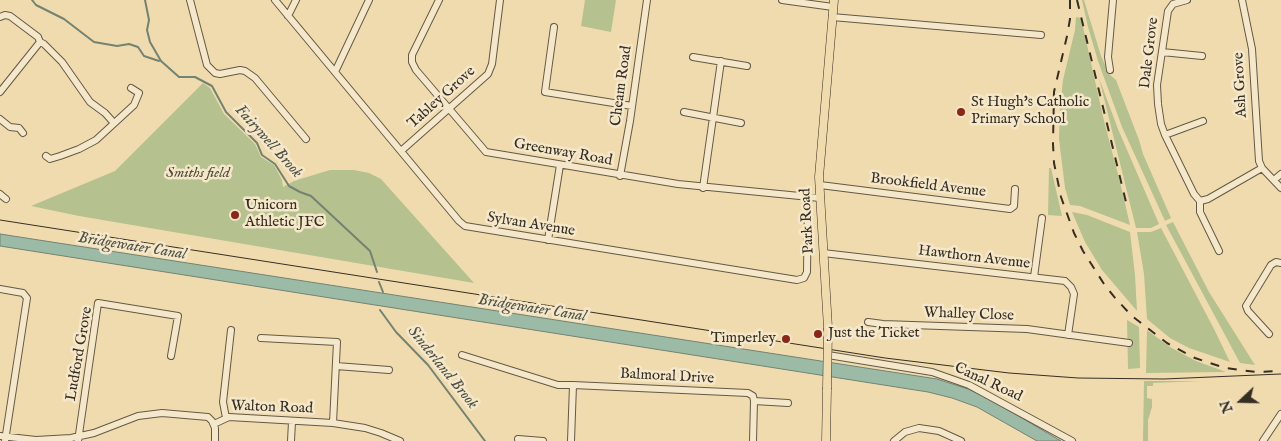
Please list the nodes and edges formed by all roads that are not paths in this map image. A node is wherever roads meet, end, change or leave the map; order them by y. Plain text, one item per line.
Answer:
1 (190, 0) edge
2 (274, 0) edge
3 (296, 0) edge
4 (369, 0) edge
5 (439, 0) edge
6 (500, 0) edge
7 (647, 0) edge
8 (782, 0) edge
9 (1113, 0) edge
10 (1187, 0) edge
11 (1242, 0) edge
12 (834, 3) edge
13 (288, 16) junction
14 (0, 17) edge
15 (832, 17) junction
16 (554, 27) dead end
17 (1041, 35) dead end
18 (40, 42) junction
19 (1162, 52) junction
20 (694, 56) dead end
21 (1202, 56) dead end
22 (721, 61) junction
23 (747, 66) dead end
24 (1110, 70) dead end
25 (335, 72) junction
26 (131, 88) dead end
27 (0, 92) edge
28 (632, 106) junction
29 (449, 109) junction
30 (684, 111) dead end
31 (713, 118) junction
32 (0, 119) edge
33 (1203, 121) dead end
34 (114, 123) junction
35 (741, 123) dead end
36 (22, 128) dead end
37 (1165, 135) junction
38 (306, 139) dead end
39 (401, 151) junction
40 (48, 159) dead end
41 (560, 165) junction
42 (1262, 168) junction
43 (1281, 174) edge
44 (620, 176) junction
45 (1274, 180) junction
46 (820, 185) junction
47 (703, 188) junction
48 (1281, 188) edge
49 (1015, 189) dead end
50 (0, 194) edge
51 (808, 196) junction
52 (6, 198) dead end
53 (820, 198) junction
54 (1200, 201) junction
55 (1042, 218) dead end
56 (548, 240) junction
57 (1219, 251) dead end
58 (824, 253) junction
59 (1281, 263) edge
60 (1034, 277) junction
61 (0, 289) edge
62 (868, 322) dead end
63 (231, 330) dead end
64 (1269, 334) dead end
65 (1068, 335) junction
66 (261, 338) dead end
67 (1129, 344) dead end
68 (462, 355) dead end
69 (828, 355) junction
70 (171, 356) dead end
71 (336, 366) junction
72 (389, 370) dead end
73 (573, 385) junction
74 (754, 401) junction
75 (788, 403) dead end
76 (1281, 414) edge
77 (226, 418) junction
78 (292, 422) junction
79 (332, 423) junction
80 (214, 424) junction
81 (3, 438) edge
82 (79, 439) edge
83 (518, 439) dead end
84 (215, 441) edge
85 (292, 441) edge
86 (400, 441) edge
87 (543, 441) edge
88 (571, 441) edge
89 (753, 441) edge
90 (826, 441) edge
91 (894, 441) edge
92 (961, 441) edge
93 (1072, 441) edge
94 (1263, 441) edge

1 - 38 street
2 - 13 street, Sylvan Avenue
3 - 13 street
4 - 25 street
5 - 29 street, Greenway Road
6 - 29 street, Tabley Grove
7 - 28 street, Cheam Road
8 - 12 street
9 - 24 street
10 - 19 street, Dale Grove
11 - 42 street, Ash Grove
12 - 15 main road, Park Road
13 - 25 street, Sylvan Avenue
14 - 18 street
15 - 17 street
15 - 46 main road, Park Road
16 - 28 street
18 - 27 street
18 - 34 street
19 - 21 street
19 - 37 street, Dale Grove
20 - 22 street
22 - 23 street
22 - 31 street
25 - 39 street, Sylvan Avenue
26 - 34 street
28 - 44 street, Cheam Road
29 - 39 street, Tabley Grove
29 - 41 street, Greenway Road
30 - 31 street
31 - 35 street
31 - 47 street
32 - 36 street
33 - 37 street
34 - 40 street
37 - 54 street, Dale Grove
39 - 56 street, Sylvan Avenue
41 - 44 street, Greenway Road
41 - 56 street
42 - 45 street
42 - 54 street
43 - 45 street
44 - 47 street, Greenway Road
45 - 48 street
46 - 49 street, Brookfield Avenue
46 - 53 main road, Park Road
47 - 51 street, Greenway Road
50 - 52 street
51 - 53 street, Greenway Road
51 - 56 street, Sylvan Avenue
53 - 58 main road, Park Road
54 - 57 street, Dale Grove
55 - 60 street
58 - 60 street, Hawthorn Avenue
58 - 69 main road, Park Road, bridge
59 - 64 street
60 - 65 street, Hawthorn Avenue
61 - 81 street
62 - 65 street, Whalley Close
63 - 77 street
65 - 67 street, Whalley Close
66 - 71 street
68 - 73 street
69 - 90 main road, Park Road, bridge
69 - 93 street, Canal Road
70 - 82 street, Ludford Grove
71 - 72 street
71 - 79 street
73 - 74 street, Balmoral Drive
73 - 88 street
74 - 75 street
74 - 89 street
76 - 94 street
77 - 78 street, Walton Road
77 - 80 street, Walton Road
78 - 79 street, Walton Road
78 - 85 street
79 - 86 street, Walton Road
80 - 82 street, Walton Road
80 - 84 street
81 - 82 street, Walton Road
83 - 87 street
91 - 92 street

